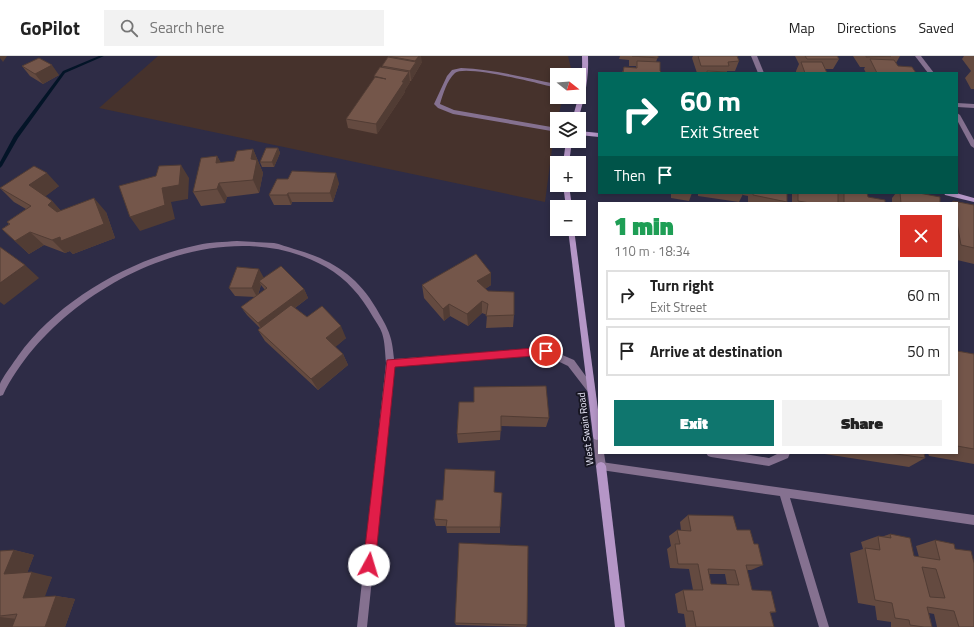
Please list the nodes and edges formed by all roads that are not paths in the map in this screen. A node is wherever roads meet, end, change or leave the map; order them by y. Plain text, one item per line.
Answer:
1 (585, 56) edge
2 (754, 56) edge
3 (918, 56) edge
4 (586, 68) edge
5 (761, 72) edge
6 (930, 72) edge
7 (550, 85) edge
8 (958, 105) edge
9 (974, 106) edge
10 (958, 117) edge
11 (550, 129) edge
12 (586, 134) edge
13 (598, 135) edge
14 (974, 146) edge
15 (951, 194) edge
16 (974, 200) edge
17 (572, 236) edge
18 (390, 363) junction
19 (591, 388) junction
20 (0, 392) edge
21 (598, 436) edge
22 (600, 454) edge
23 (717, 454) edge
24 (785, 454) edge
25 (601, 466) junction
26 (782, 492) junction
27 (974, 520) edge
28 (362, 627) edge
29 (620, 627) edge
30 (824, 627) edge

1 - 4 street
2 - 5 street
3 - 6 street
7 - 11 street
8 - 9 street
10 - 14 street
12 - 13 street
15 - 16 street
17 - 19 street, West Swain Road
18 - 19 street
18 - 20 street
18 - 28 street
19 - 21 street, West Swain Road
22 - 25 street, West Swain Road
23 - 24 street
25 - 26 street
25 - 29 street, West Swain Road
26 - 27 street
26 - 30 street

